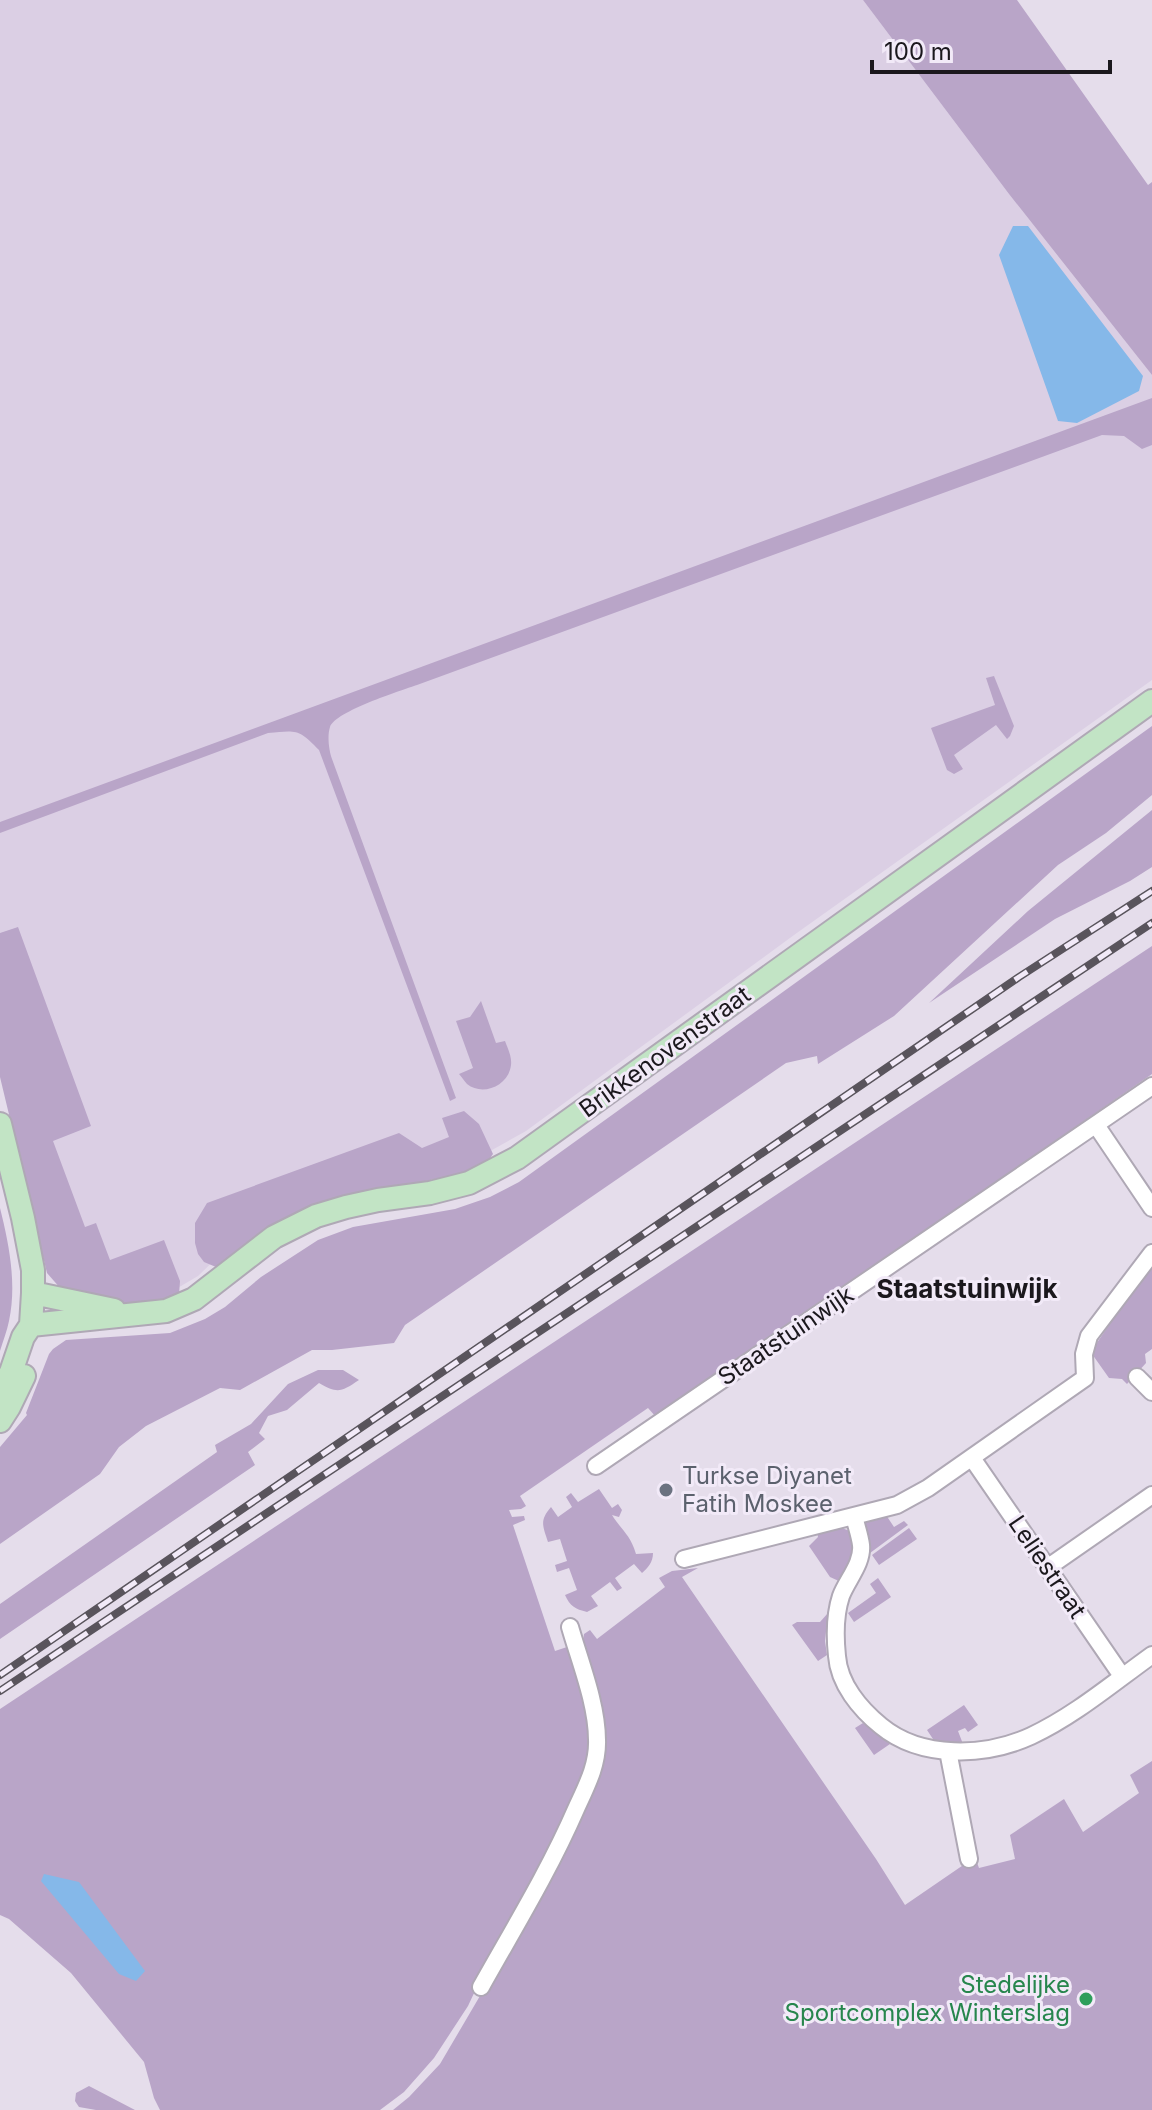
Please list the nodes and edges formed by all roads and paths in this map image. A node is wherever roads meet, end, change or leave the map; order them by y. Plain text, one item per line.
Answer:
1 (1152, 701) edge
2 (1152, 1086) edge
3 (0, 1124) edge
4 (1096, 1125) junction
5 (1152, 1208) edge
6 (1152, 1253) edge
7 (33, 1293) junction
8 (137, 1315) junction
9 (31, 1325) junction
10 (1137, 1377) dead end
11 (0, 1392) edge
12 (1152, 1392) edge
13 (0, 1421) edge
14 (972, 1458) junction
15 (596, 1466) dead end
16 (1152, 1495) edge
17 (854, 1516) junction
18 (684, 1559) dead end
19 (1047, 1568) junction
20 (570, 1627) dead end
21 (1152, 1655) edge
22 (1122, 1676) junction
23 (948, 1751) junction
24 (969, 1859) dead end
25 (481, 1987) dead end

1 - 8 street, Brikkenovenstraat
2 - 4 street, Staatstuinwijk
3 - 7 street
4 - 5 street
4 - 15 street, Staatstuinwijk
6 - 14 street
7 - 8 street, Brikkenovenstraat
7 - 9 street
8 - 9 street, Brikkenovenstraat
9 - 11 street
9 - 13 street
10 - 12 street
14 - 17 street
14 - 19 street, Leliestraat
16 - 19 street
17 - 18 street
17 - 23 street
19 - 22 street, Leliestraat
20 - 25 street
21 - 22 street
22 - 23 street
23 - 24 street

